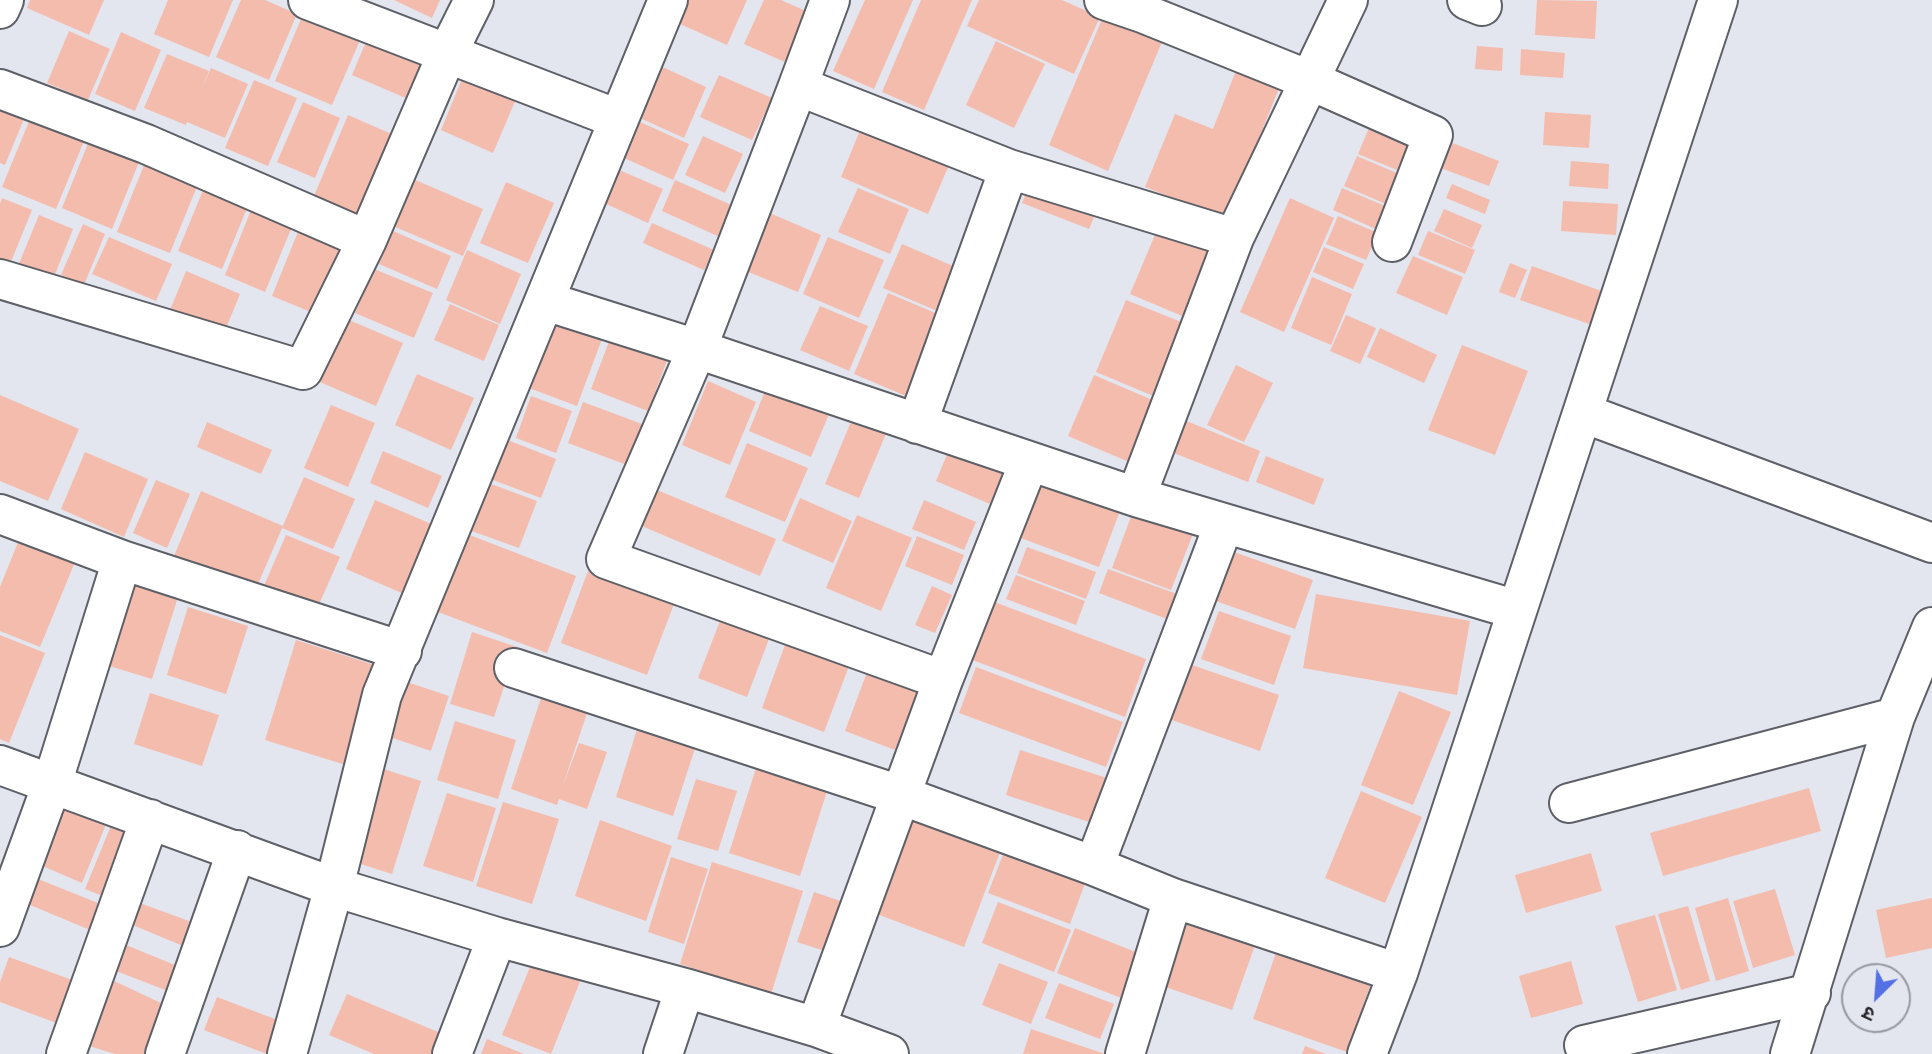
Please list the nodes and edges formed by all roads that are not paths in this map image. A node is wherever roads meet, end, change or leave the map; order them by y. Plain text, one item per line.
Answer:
1 (4, 0) edge
2 (309, 0) edge
3 (474, 0) edge
4 (668, 0) edge
5 (830, 0) edge
6 (1104, 0) edge
7 (1348, 0) edge
8 (1718, 0) edge
9 (1148, 7) edge
10 (0, 9) edge
11 (447, 54) junction
12 (1309, 80) junction
13 (797, 86) junction
14 (0, 89) edge
15 (618, 119) junction
16 (1009, 169) junction
17 (1234, 238) junction
18 (368, 240) junction
19 (1392, 242) dead end
20 (0, 279) edge
21 (545, 301) junction
22 (697, 349) junction
23 (1583, 413) junction
24 (916, 424) junction
25 (1029, 462) junction
26 (1136, 497) junction
27 (0, 514) edge
28 (1224, 524) junction
29 (1932, 543) edge
30 (122, 560) junction
31 (1517, 610) junction
32 (1932, 627) edge
33 (402, 651) junction
34 (513, 668) dead end
35 (943, 680) junction
36 (1895, 717) junction
37 (0, 765) edge
38 (52, 784) junction
39 (900, 796) junction
40 (1569, 803) dead end
41 (150, 819) junction
42 (237, 850) junction
43 (1094, 866) junction
44 (334, 887) junction
45 (1173, 898) junction
46 (0, 927) edge
47 (497, 937) junction
48 (1398, 973) junction
49 (685, 988) junction
50 (1811, 993) junction
51 (816, 1027) junction
52 (1584, 1045) dead end
53 (66, 1054) edge
54 (165, 1054) edge
55 (287, 1054) edge
56 (452, 1054) edge
57 (663, 1054) edge
58 (886, 1054) edge
59 (1125, 1054) edge
60 (1367, 1054) edge
61 (1790, 1054) edge

1 - 10 street
2 - 11 street
3 - 11 street
4 - 15 street
5 - 13 street
6 - 9 street
7 - 12 street
8 - 23 street
9 - 12 street
11 - 15 street
11 - 18 street
12 - 17 street
12 - 19 street
13 - 16 street
13 - 22 street
14 - 18 street
15 - 21 street
16 - 17 street
16 - 24 street
17 - 26 street
18 - 20 street
21 - 22 street
21 - 33 street
22 - 24 street
22 - 35 street
23 - 29 street
23 - 31 street
24 - 25 street
25 - 26 street
25 - 35 street
26 - 28 street
27 - 30 street
28 - 31 street
28 - 43 street
30 - 33 street
30 - 38 street
31 - 48 street
32 - 36 street
33 - 44 street
34 - 39 street
35 - 39 street
36 - 40 street
36 - 50 street
37 - 38 street
38 - 41 street
38 - 46 street
39 - 43 street
39 - 51 street
41 - 42 street
41 - 53 street
42 - 44 street
42 - 54 street
43 - 45 street
44 - 47 street
44 - 55 street
45 - 48 street
45 - 59 street
47 - 49 street
47 - 56 street
48 - 60 street
49 - 51 street
49 - 57 street
50 - 52 street
50 - 61 street
51 - 58 street

